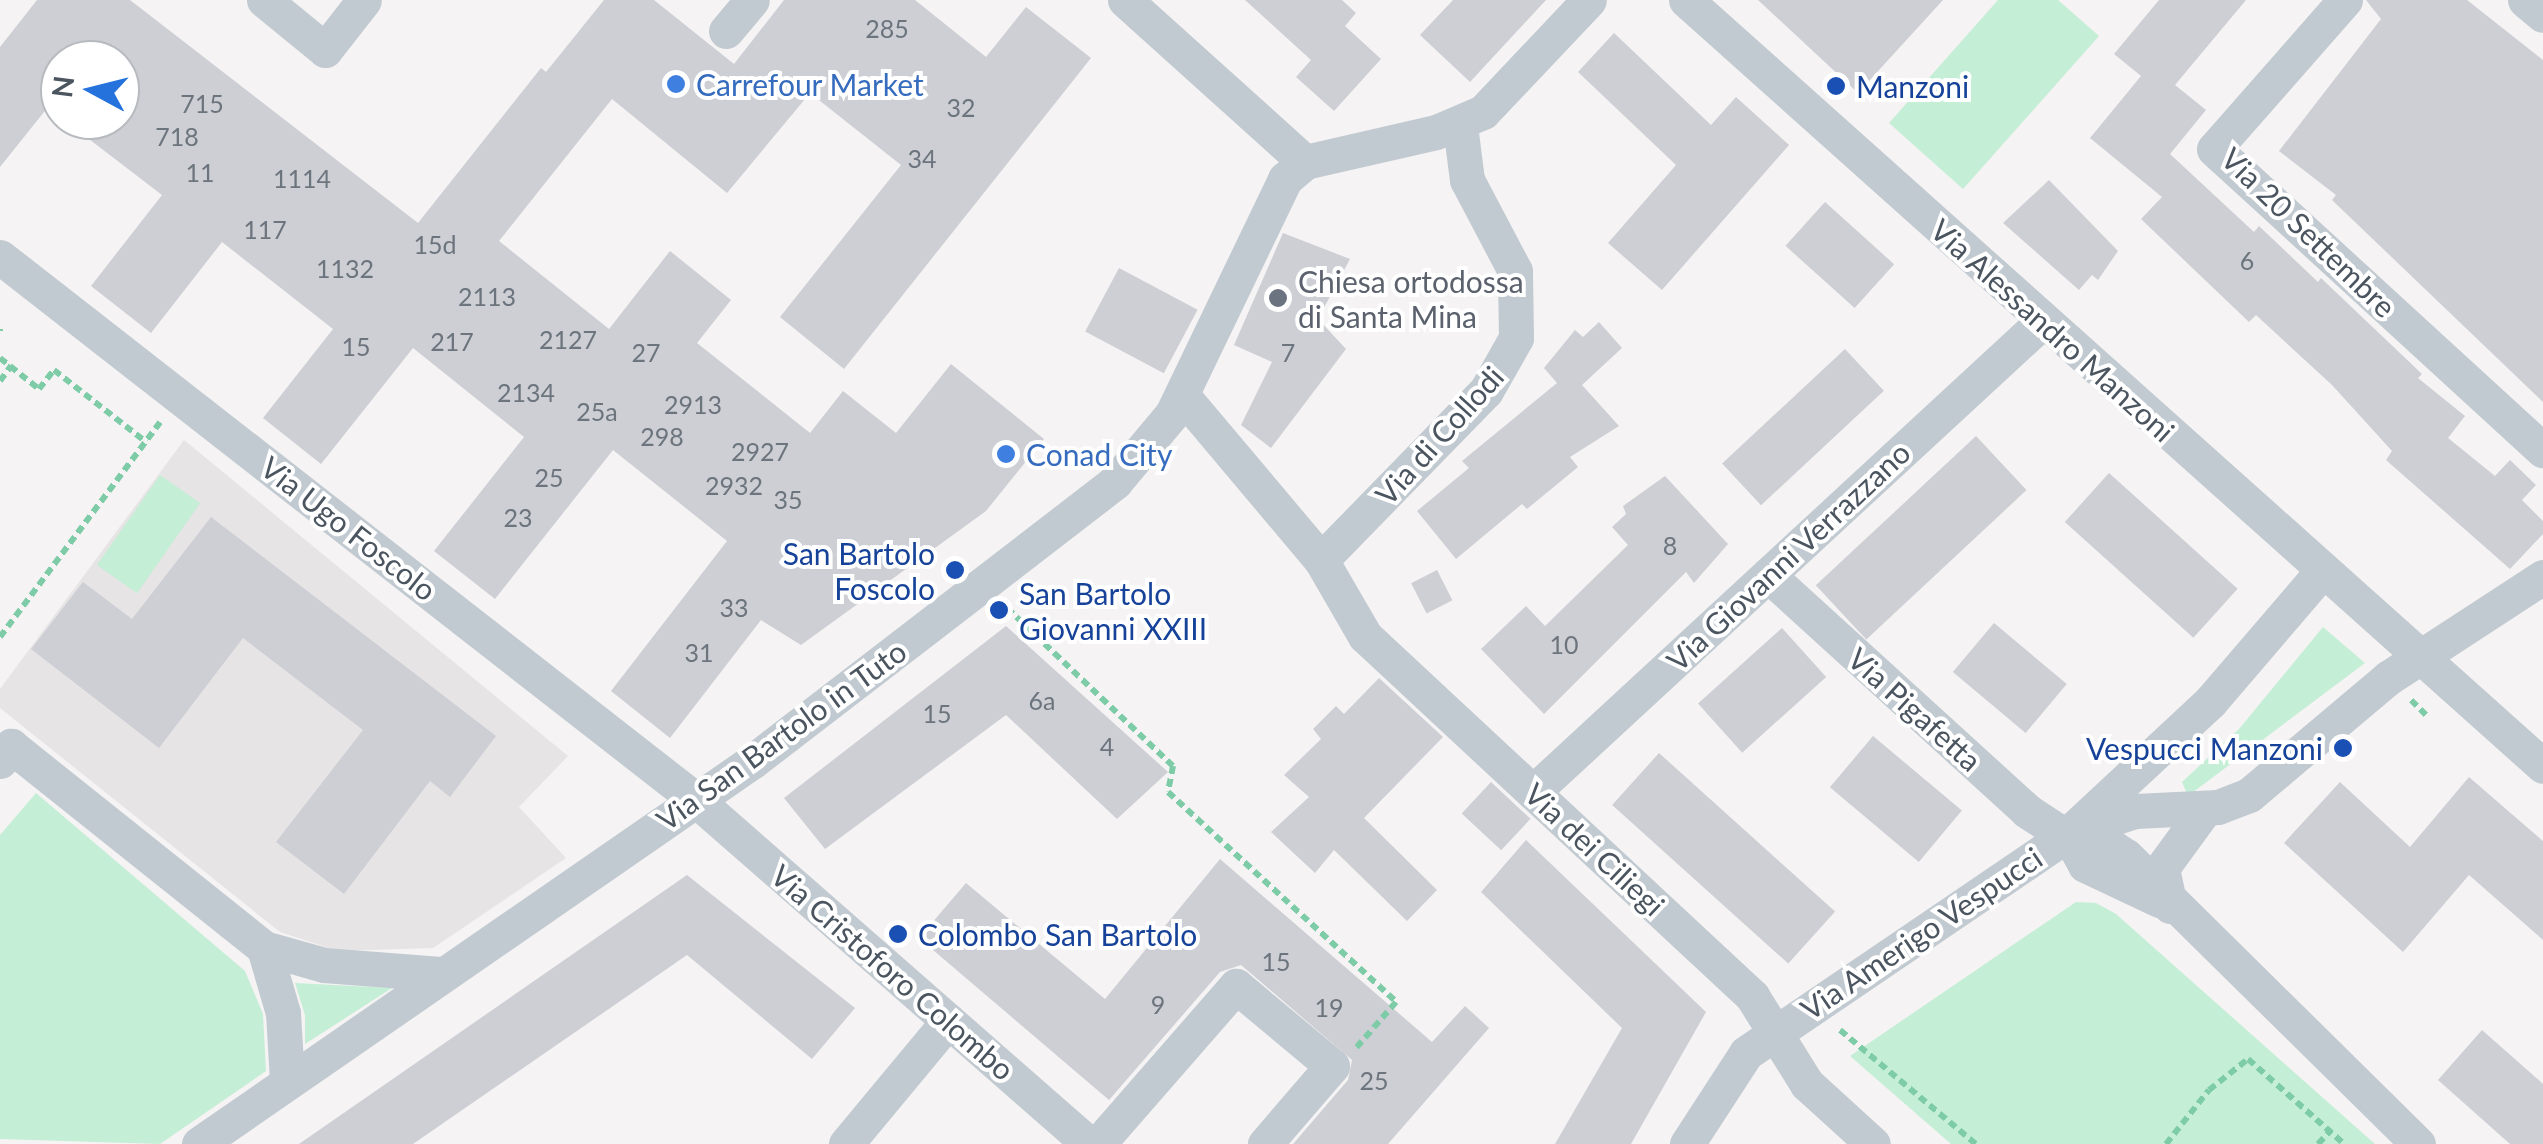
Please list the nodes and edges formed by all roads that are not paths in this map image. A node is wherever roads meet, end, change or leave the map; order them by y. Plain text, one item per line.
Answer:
1 (264, 0) edge
2 (364, 0) edge
3 (752, 0) edge
4 (1125, 0) edge
5 (1589, 0) edge
6 (1686, 0) edge
7 (2345, 0) edge
8 (2524, 0) edge
9 (2543, 15) edge
10 (726, 31) dead end
11 (1460, 125) junction
12 (1305, 162) junction
13 (0, 257) edge
14 (2043, 320) junction
15 (1182, 395) junction
16 (2543, 450) edge
17 (1322, 560) junction
18 (2323, 570) junction
19 (1768, 575) junction
20 (2543, 577) edge
21 (2422, 657) junction
22 (2166, 744) junction
23 (4, 748) edge
24 (2543, 766) edge
25 (1534, 791) junction
26 (696, 800) junction
27 (2191, 809) junction
28 (2068, 834) junction
29 (2170, 907) junction
30 (264, 948) junction
31 (441, 974) junction
32 (948, 1021) junction
33 (1774, 1032) junction
34 (287, 1081) junction
35 (199, 1144) edge
36 (846, 1144) edge
37 (1090, 1144) edge
38 (1098, 1144) edge
39 (1265, 1144) edge
40 (1687, 1144) edge
41 (1873, 1144) edge
42 (2418, 1144) edge

1 - 2 street
3 - 10 street
4 - 12 street
5 - 11 street
6 - 14 street, Via Alessandro Manzoni
7 - 16 street, Via 20 Settembre
8 - 9 street
11 - 12 street
11 - 17 street, Via di Collodi
12 - 15 street, Via San Bartolo in Tuto
13 - 26 street, Via Ugo Foscolo
14 - 18 street, Via Alessandro Manzoni
14 - 19 street, Via Giovanni Verrazzano
15 - 17 street, Via dei Ciliegi
15 - 26 street, Via San Bartolo in Tuto
17 - 25 street, Via dei Ciliegi
18 - 21 street, Via Alessandro Manzoni
18 - 22 street, Via Amerigo Vespucci
19 - 25 street, Via Giovanni Verrazzano
19 - 28 street, Via Pigafetta
20 - 21 street, Via Amerigo Vespucci
21 - 24 street, Via Alessandro Manzoni
21 - 27 street, Via Amerigo Vespucci
22 - 27 street
22 - 28 street, Via Amerigo Vespucci
23 - 30 street
25 - 33 street, Via dei Ciliegi
26 - 31 street, Via San Bartolo in Tuto
26 - 32 street, Via Cristoforo Colombo
27 - 28 street, Via Amerigo Vespucci
27 - 29 street
28 - 29 street, Via Pigafetta
28 - 33 street, Via Amerigo Vespucci
29 - 42 street, Via Pigafetta
30 - 31 street
30 - 34 street
31 - 34 street, Via San Bartolo in Tuto
32 - 36 street
32 - 37 street, Via Cristoforo Colombo
33 - 40 street
33 - 41 street, Via dei Ciliegi
34 - 35 street, Via San Bartolo in Tuto
38 - 39 street

